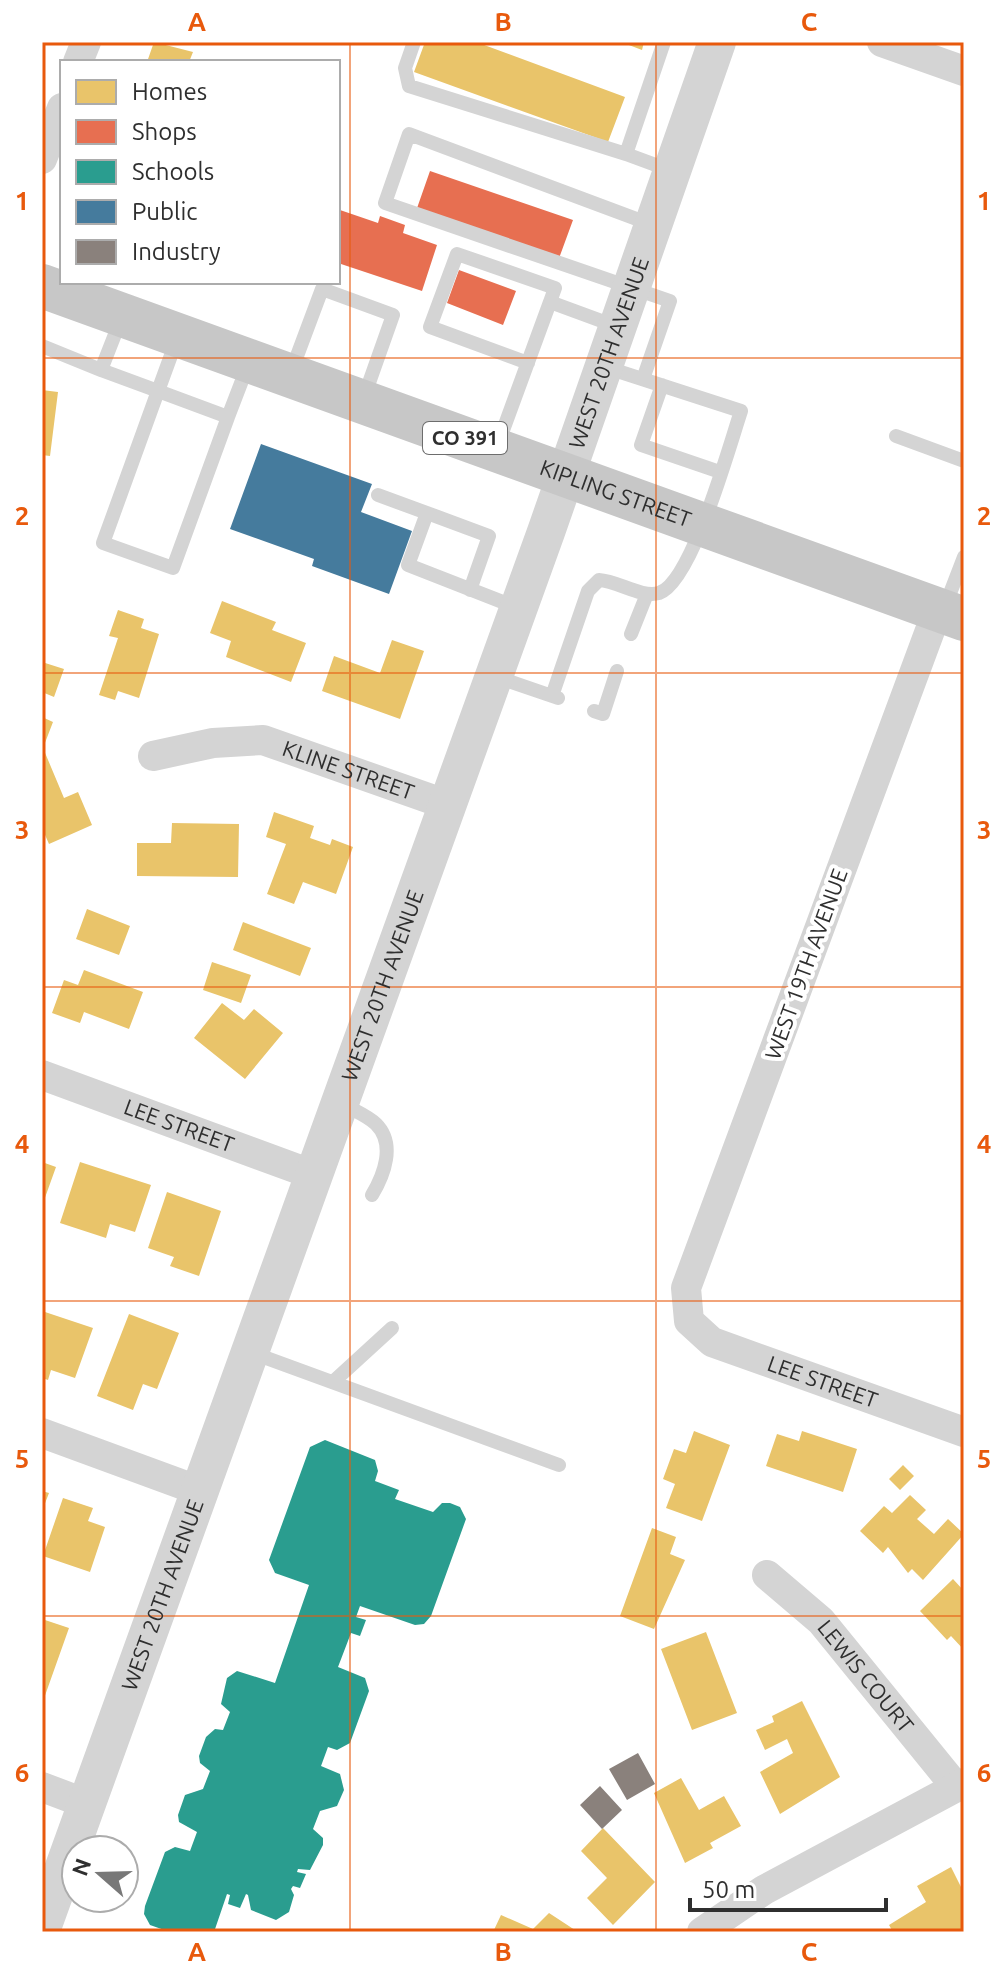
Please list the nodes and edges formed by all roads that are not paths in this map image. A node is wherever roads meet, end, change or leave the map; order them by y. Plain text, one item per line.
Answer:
1 (414, 42) edge
2 (664, 42) edge
3 (717, 42) edge
4 (882, 42) edge
5 (964, 71) edge
6 (60, 113) edge
7 (626, 154) junction
8 (42, 159) edge
9 (673, 171) junction
10 (653, 225) junction
11 (42, 286) edge
12 (632, 287) junction
13 (550, 302) junction
14 (122, 315) junction
15 (618, 327) junction
16 (178, 335) junction
17 (42, 346) edge
18 (250, 361) junction
19 (528, 363) junction
20 (604, 367) junction
21 (101, 370) junction
22 (290, 375) junction
23 (643, 379) junction
24 (662, 385) junction
25 (158, 391) junction
26 (363, 401) junction
27 (228, 417) junction
28 (896, 436) dead end
29 (496, 450) junction
30 (964, 461) edge
31 (720, 472) junction
32 (567, 475) junction
33 (378, 495) dead end
34 (427, 513) junction
35 (703, 523) junction
36 (964, 557) edge
37 (470, 590) junction
38 (647, 594) junction
39 (518, 608) junction
40 (949, 613) edge
41 (631, 634) dead end
42 (617, 671) dead end
43 (494, 676) junction
44 (594, 711) dead end
45 (153, 756) dead end
46 (448, 805) junction
47 (42, 1075) edge
48 (340, 1103) junction
49 (314, 1175) junction
50 (372, 1195) dead end
51 (689, 1321) joint
52 (392, 1328) dead end
53 (250, 1352) junction
54 (333, 1382) junction
55 (964, 1432) edge
56 (42, 1433) edge
57 (559, 1465) dead end
58 (200, 1491) junction
59 (767, 1575) dead end
60 (960, 1785) edge
61 (42, 1787) edge
62 (87, 1804) junction
63 (42, 1928) edge
64 (702, 1932) edge

1 - 7 lane
2 - 7 lane
3 - 9 street, WEST 20TH AVENUE
4 - 5 street
6 - 8 street
7 - 9 lane
9 - 10 street, WEST 20TH AVENUE
10 - 12 street, WEST 20TH AVENUE
10 - 12 lane
11 - 14 main road, KIPLING STREET / CO 391
12 - 15 street, WEST 20TH AVENUE
12 - 23 lane
13 - 15 lane
13 - 19 lane
13 - 19 lane
14 - 16 main road, KIPLING STREET / CO 391
14 - 21 lane
15 - 20 street, WEST 20TH AVENUE
16 - 18 main road, KIPLING STREET / CO 391
16 - 25 lane
17 - 21 lane
18 - 22 main road, KIPLING STREET / CO 391
18 - 27 lane
19 - 29 lane
20 - 23 lane
20 - 32 street, WEST 20TH AVENUE
21 - 25 lane
22 - 26 main road, KIPLING STREET / CO 391
22 - 26 lane
23 - 24 lane
24 - 31 lane
24 - 31 lane
25 - 27 lane
25 - 27 lane
26 - 29 main road, KIPLING STREET / CO 391
28 - 30 lane
29 - 32 main road, KIPLING STREET / CO 391
31 - 35 lane
32 - 35 main road, KIPLING STREET / CO 391
32 - 39 street, WEST 20TH AVENUE
33 - 34 lane
34 - 37 lane
34 - 37 lane
35 - 38 lane
35 - 40 main road, KIPLING STREET / CO 391
36 - 40 lane
37 - 39 lane
38 - 41 lane
38 - 43 lane
39 - 43 street, WEST 20TH AVENUE
40 - 51 street, WEST 19TH AVENUE
42 - 44 lane
43 - 46 street, WEST 20TH AVENUE
45 - 46 street, KLINE STREET
46 - 48 street, WEST 20TH AVENUE
47 - 49 street, LEE STREET
48 - 49 street, WEST 20TH AVENUE
48 - 50 lane
49 - 53 street, WEST 20TH AVENUE
51 - 55 street, LEE STREET
52 - 54 lane
53 - 54 lane
53 - 58 street, WEST 20TH AVENUE
54 - 57 lane
56 - 58 street
58 - 62 street, WEST 20TH AVENUE
59 - 60 street, LEWIS COURT
60 - 64 street
61 - 62 street
62 - 63 street, WEST 20TH AVENUE

